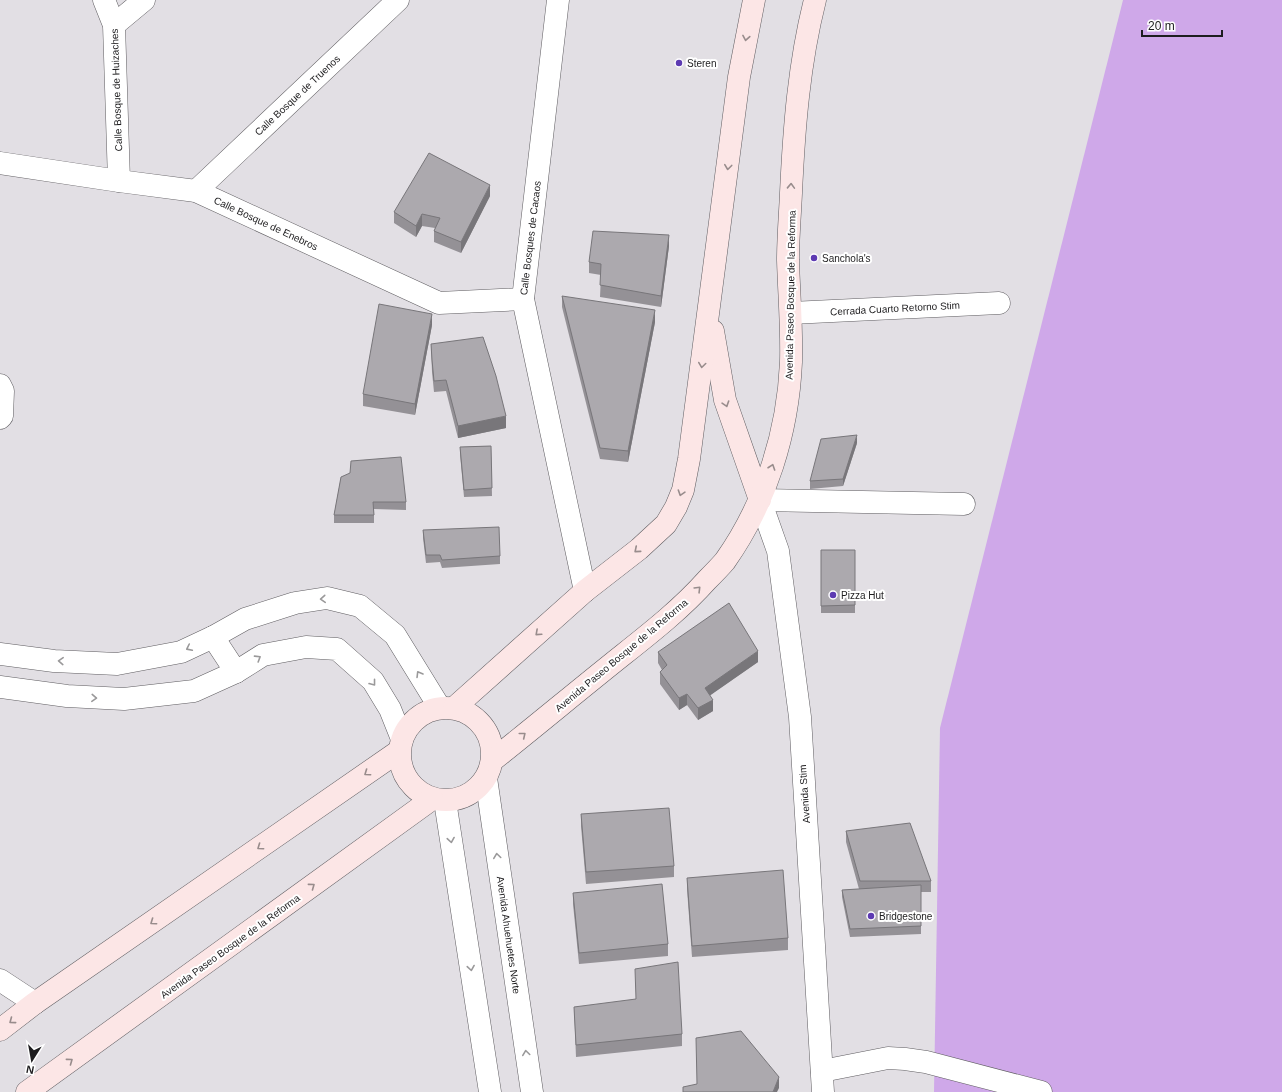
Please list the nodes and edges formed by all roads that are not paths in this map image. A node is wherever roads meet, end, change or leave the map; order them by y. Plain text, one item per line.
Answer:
1 (104, 0) edge
2 (144, 0) edge
3 (398, 0) edge
4 (558, 0) edge
5 (754, 0) edge
6 (815, 0) edge
7 (114, 25) junction
8 (0, 163) edge
9 (119, 181) junction
10 (196, 191) junction
11 (522, 299) junction
12 (999, 302) dead end
13 (710, 310) junction
14 (791, 313) junction
15 (0, 385) edge
16 (0, 418) edge
17 (760, 500) junction
18 (964, 504) dead end
19 (585, 591) junction
20 (213, 637) junction
21 (0, 654) edge
22 (236, 672) junction
23 (0, 687) edge
24 (447, 708) junction
25 (400, 745) junction
26 (490, 769) junction
27 (438, 800) junction
28 (0, 980) edge
29 (36, 1003) junction
30 (0, 1030) edge
31 (822, 1071) junction
32 (27, 1092) edge
33 (490, 1092) edge
34 (532, 1092) edge
35 (823, 1092) edge
36 (1042, 1092) edge

1 - 7 street, Calle Bosque de Huizaches
2 - 7 street
3 - 10 street, Calle Bosque de Truenos
4 - 11 street, Calle Bosques de Cacaos
5 -> 13 main road
14 -> 6 main road, Avenida Paseo Bosque de la Reforma
7 - 9 street, Calle Bosque de Huizaches
8 - 9 street, Calle Bosque de Enebros
9 - 10 street, Calle Bosque de Enebros
10 - 11 street, Calle Bosque de Enebros
11 - 19 street, Calle Bosques de Cacaos
12 - 14 street, Cerrada Cuarto Retorno Stim
13 -> 17 main road
13 -> 19 main road
17 -> 14 main road, Avenida Paseo Bosque de la Reforma
15 - 16 street
17 - 18 street
26 -> 17 main road, Avenida Paseo Bosque de la Reforma
17 - 31 street, Avenida Stim
19 -> 24 main road
20 -> 21 street
20 - 22 street
24 -> 20 street
23 -> 22 street
22 -> 25 street
24 - 25 main road
24 - 26 main road
25 - 27 main road
25 -> 29 main road
26 - 27 main road
34 -> 26 street, Avenida Ahuehuetes Norte
32 -> 27 main road, Avenida Paseo Bosque de la Reforma
27 -> 33 street
28 - 29 street
29 -> 30 main road
31 - 35 street, Avenida Stim
31 - 36 street

